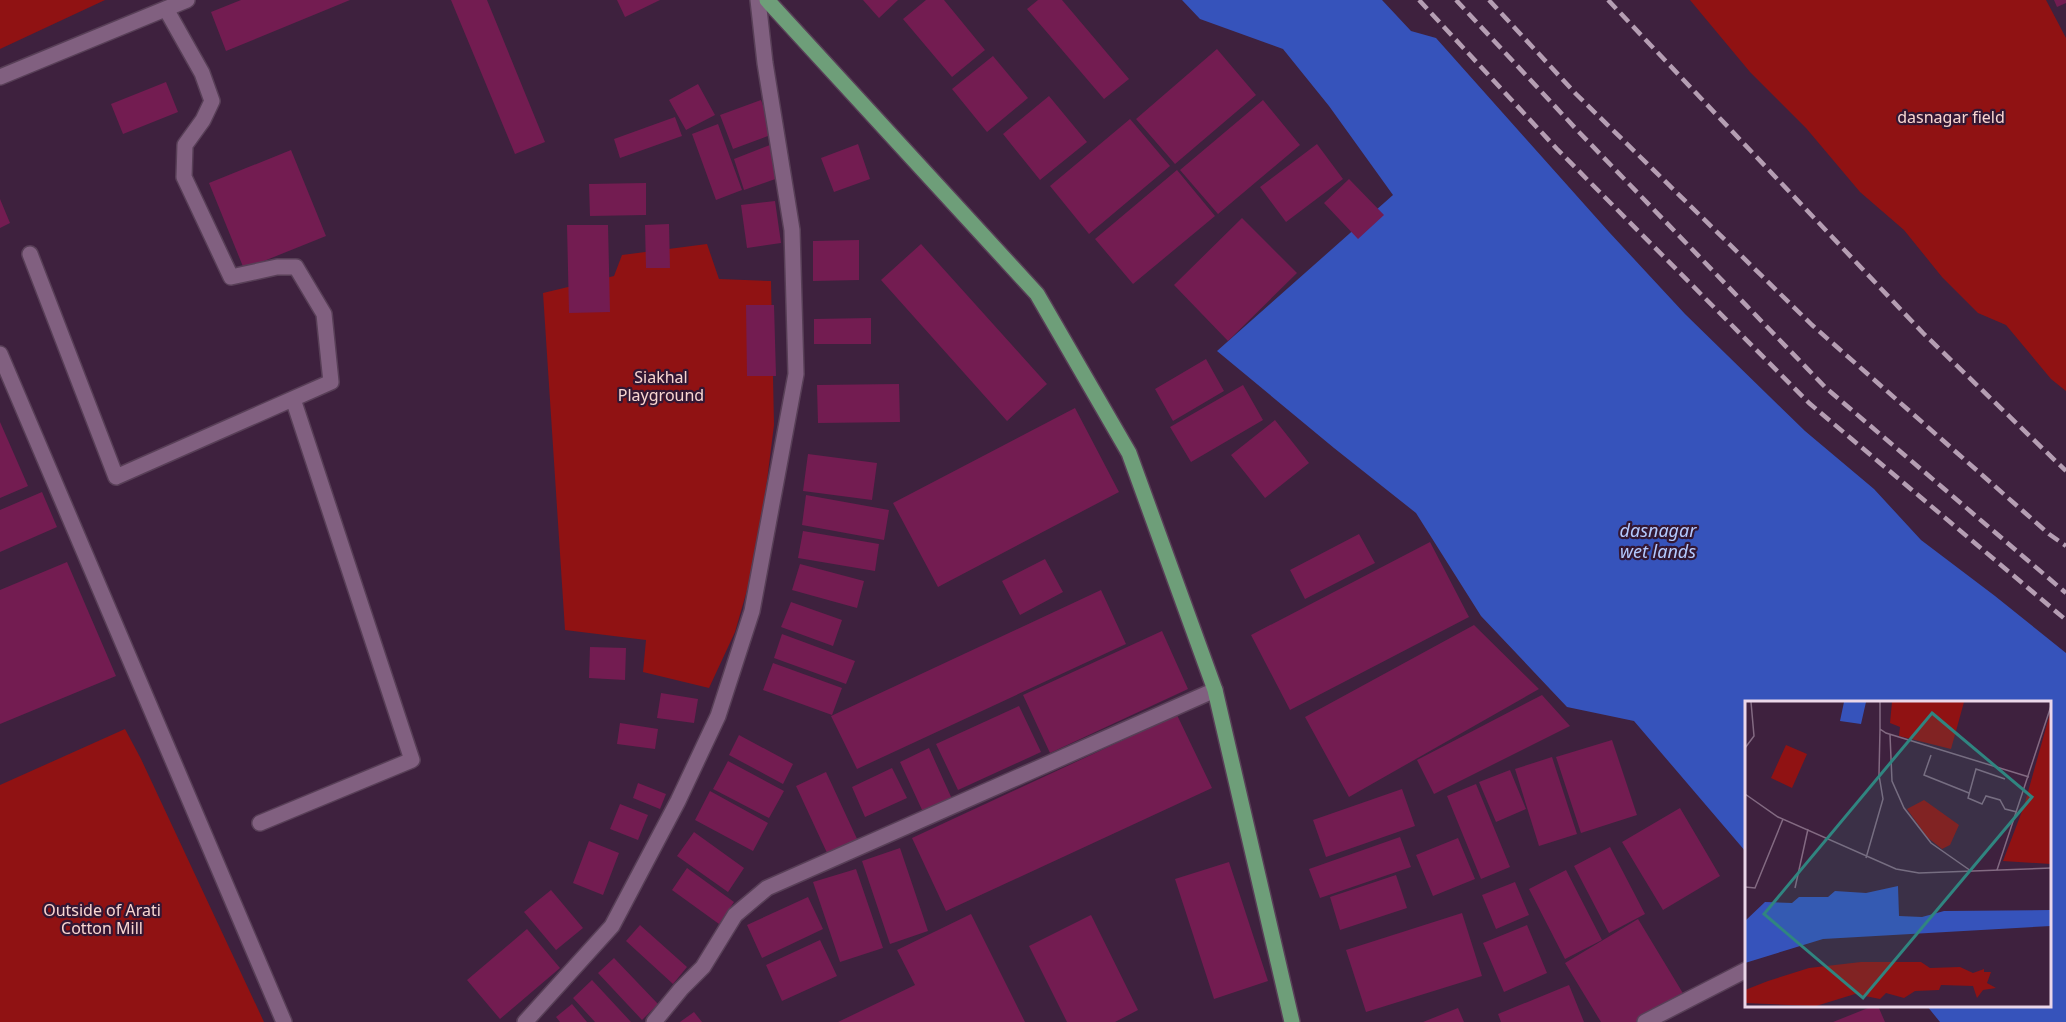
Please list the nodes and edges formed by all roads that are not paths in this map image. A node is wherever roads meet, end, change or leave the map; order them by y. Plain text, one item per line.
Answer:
1 (187, 0) edge
2 (758, 0) edge
3 (767, 0) edge
4 (166, 9) junction
5 (0, 77) edge
6 (30, 254) dead end
7 (0, 354) edge
8 (293, 399) junction
9 (1215, 690) junction
10 (260, 823) dead end
11 (1745, 971) edge
12 (284, 1022) edge
13 (525, 1022) edge
14 (654, 1022) edge
15 (1292, 1022) edge
16 (1645, 1022) edge

1 - 4 street
2 - 13 street
3 - 9 main road
4 - 5 street
4 - 8 street
6 - 8 street
7 - 12 street
8 - 10 street
9 - 14 street
9 - 15 main road
11 - 16 street

